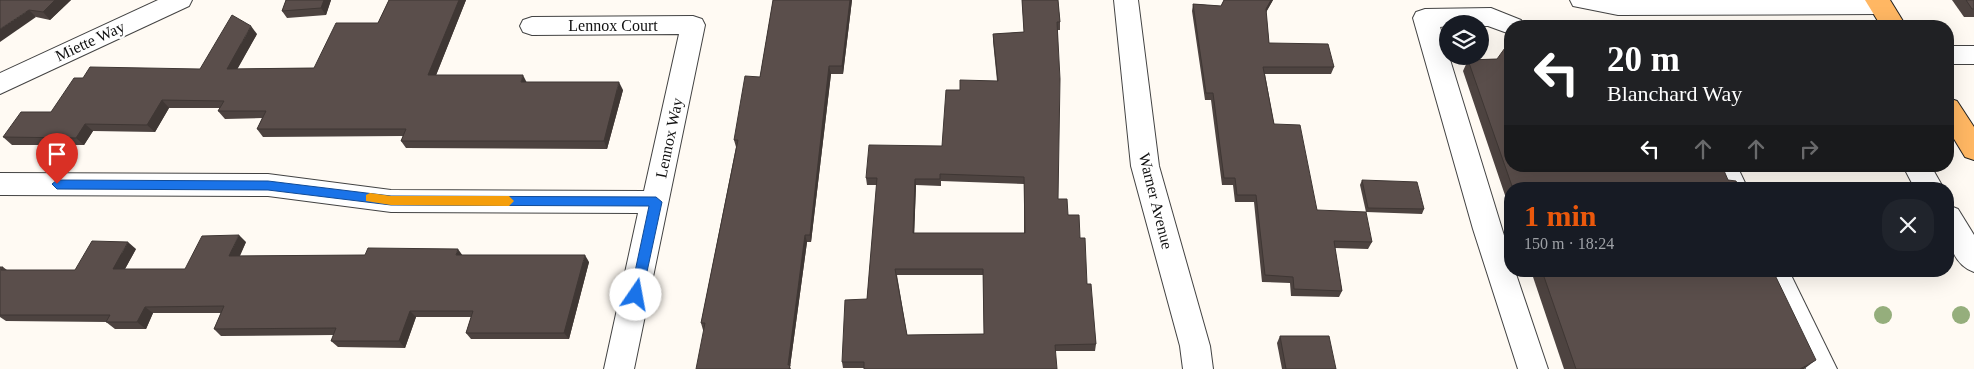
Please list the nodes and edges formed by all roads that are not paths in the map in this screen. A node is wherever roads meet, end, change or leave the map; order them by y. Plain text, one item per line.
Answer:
1 (180, 0) edge
2 (1126, 0) edge
3 (1582, 0) edge
4 (1879, 2) edge
5 (1890, 20) edge
6 (1504, 23) edge
7 (693, 25) joint
8 (532, 26) dead end
9 (1954, 55) edge
10 (1974, 55) edge
11 (0, 84) edge
12 (1954, 117) edge
13 (1974, 149) edge
14 (0, 184) edge
15 (656, 202) junction
16 (1954, 227) edge
17 (1974, 260) edge
18 (1777, 277) edge
19 (619, 369) edge
20 (1198, 369) edge
21 (1533, 369) edge
22 (1822, 369) edge

1 - 11 street, Miette Way
2 - 20 street, Warner Avenue
3 - 4 street
4 - 5 main road
6 - 21 street
7 - 8 street, Lennox Court
7 - 15 street, Lennox Way
9 - 10 street
12 - 13 main road
14 - 15 street
15 - 19 street, Lennox Way
16 - 17 street
18 - 22 street

